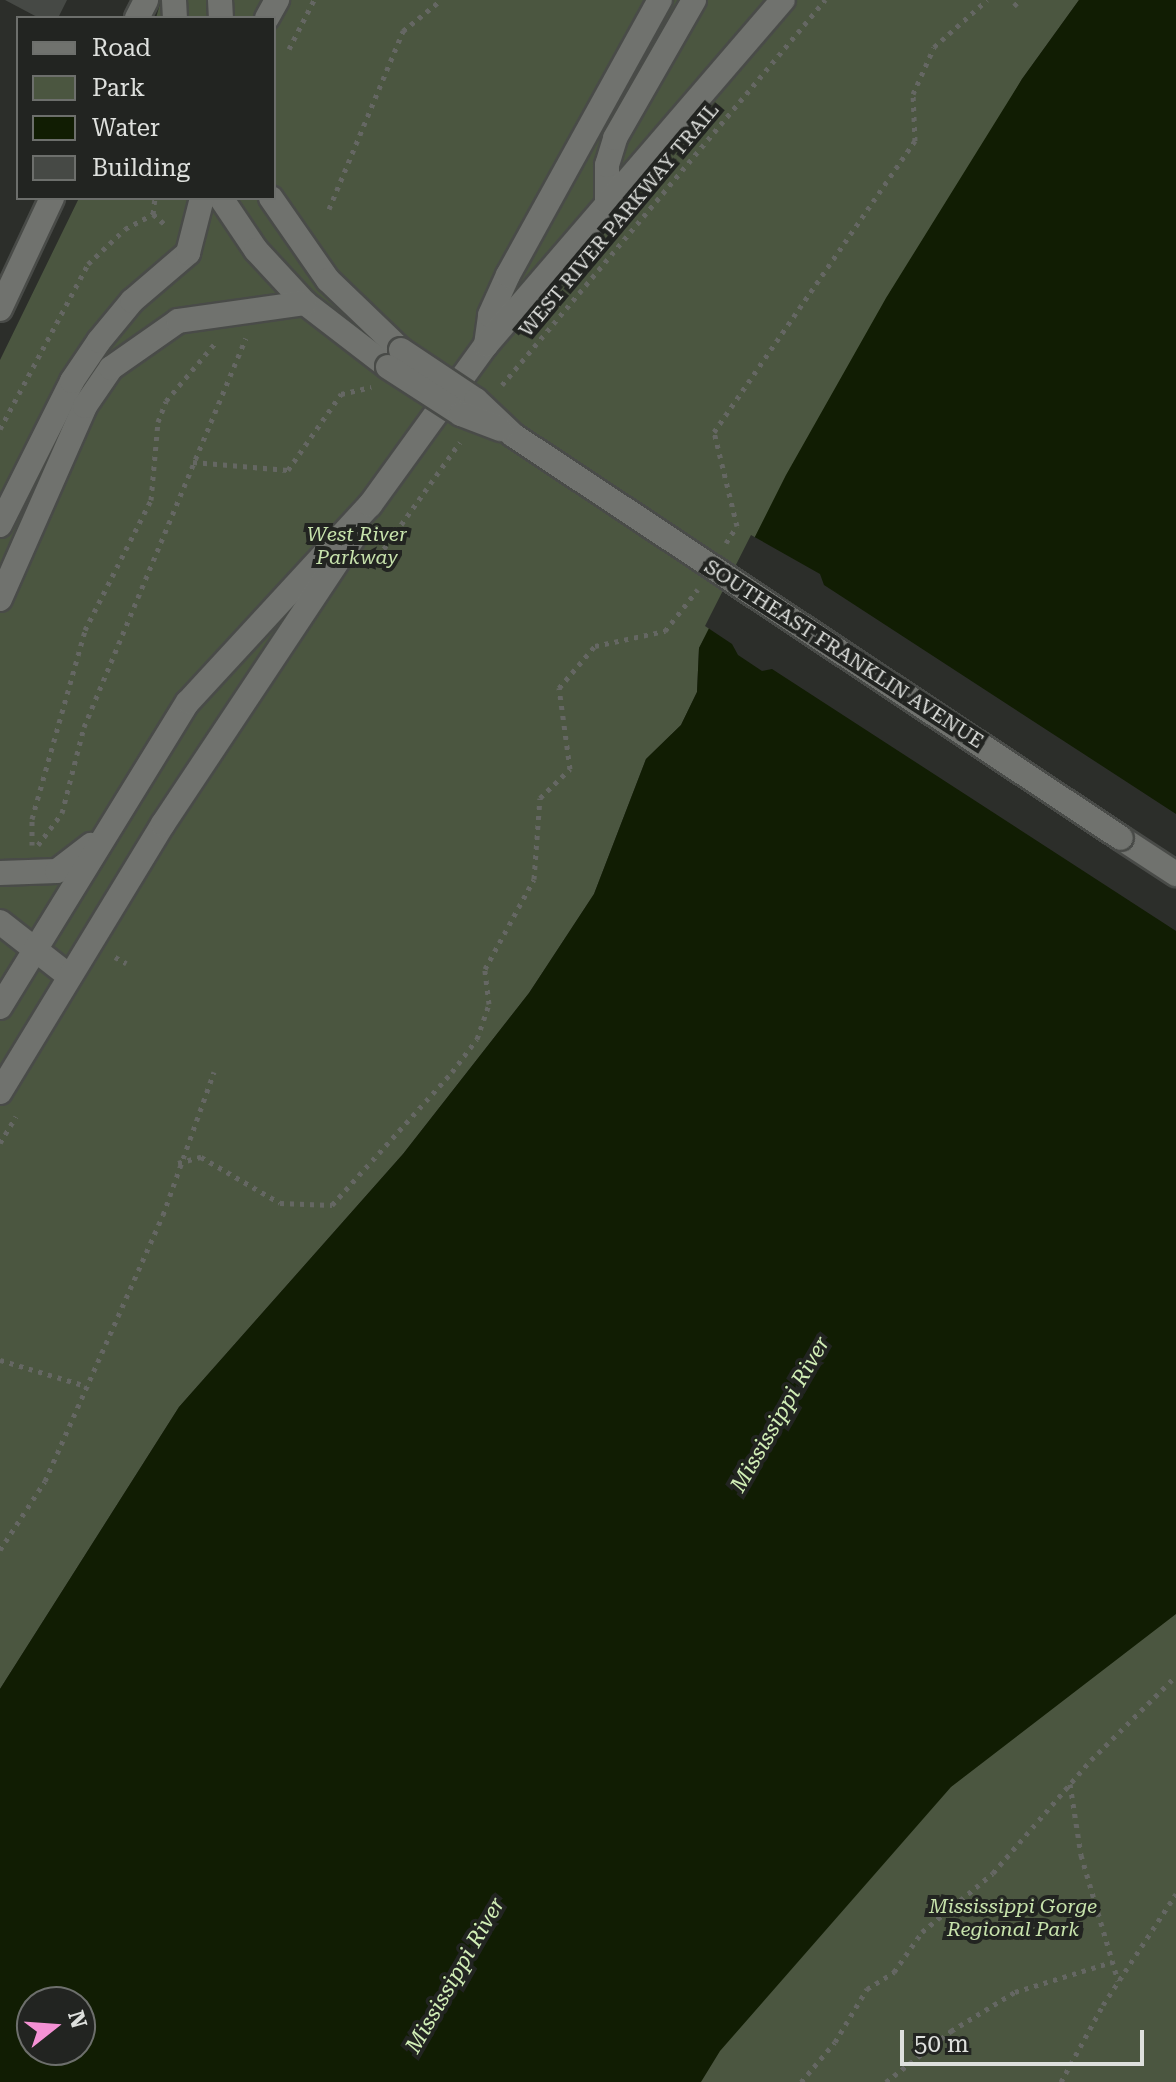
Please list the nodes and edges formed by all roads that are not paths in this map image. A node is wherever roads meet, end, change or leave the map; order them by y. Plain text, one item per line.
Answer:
1 (660, 0) edge
2 (694, 0) edge
3 (783, 0) edge
4 (51, 200) edge
5 (201, 200) edge
6 (222, 200) edge
7 (272, 200) edge
8 (607, 209) junction
9 (305, 303) junction
10 (0, 309) edge
11 (486, 345) junction
12 (394, 359) junction
13 (370, 505) junction
14 (0, 525) edge
15 (0, 599) edge
16 (105, 833) junction
17 (0, 873) edge
18 (1176, 874) edge
19 (0, 922) edge
20 (33, 950) junction
21 (69, 976) junction
22 (2, 999) edge
23 (40, 1021) junction
24 (0, 1092) edge

1 - 11 street
2 - 8 street
3 - 8 street
4 - 10 street
5 - 14 street
6 - 9 street
7 - 12 street
8 - 11 street
9 - 12 street
9 - 15 street
11 - 13 street
12 - 18 street, SOUTHEAST FRANKLIN AVENUE, bridge
13 - 16 street
13 - 21 street
16 - 17 street
16 - 20 street
19 - 20 street
20 - 21 street
20 - 22 street
21 - 23 street
22 - 23 street
23 - 24 street

